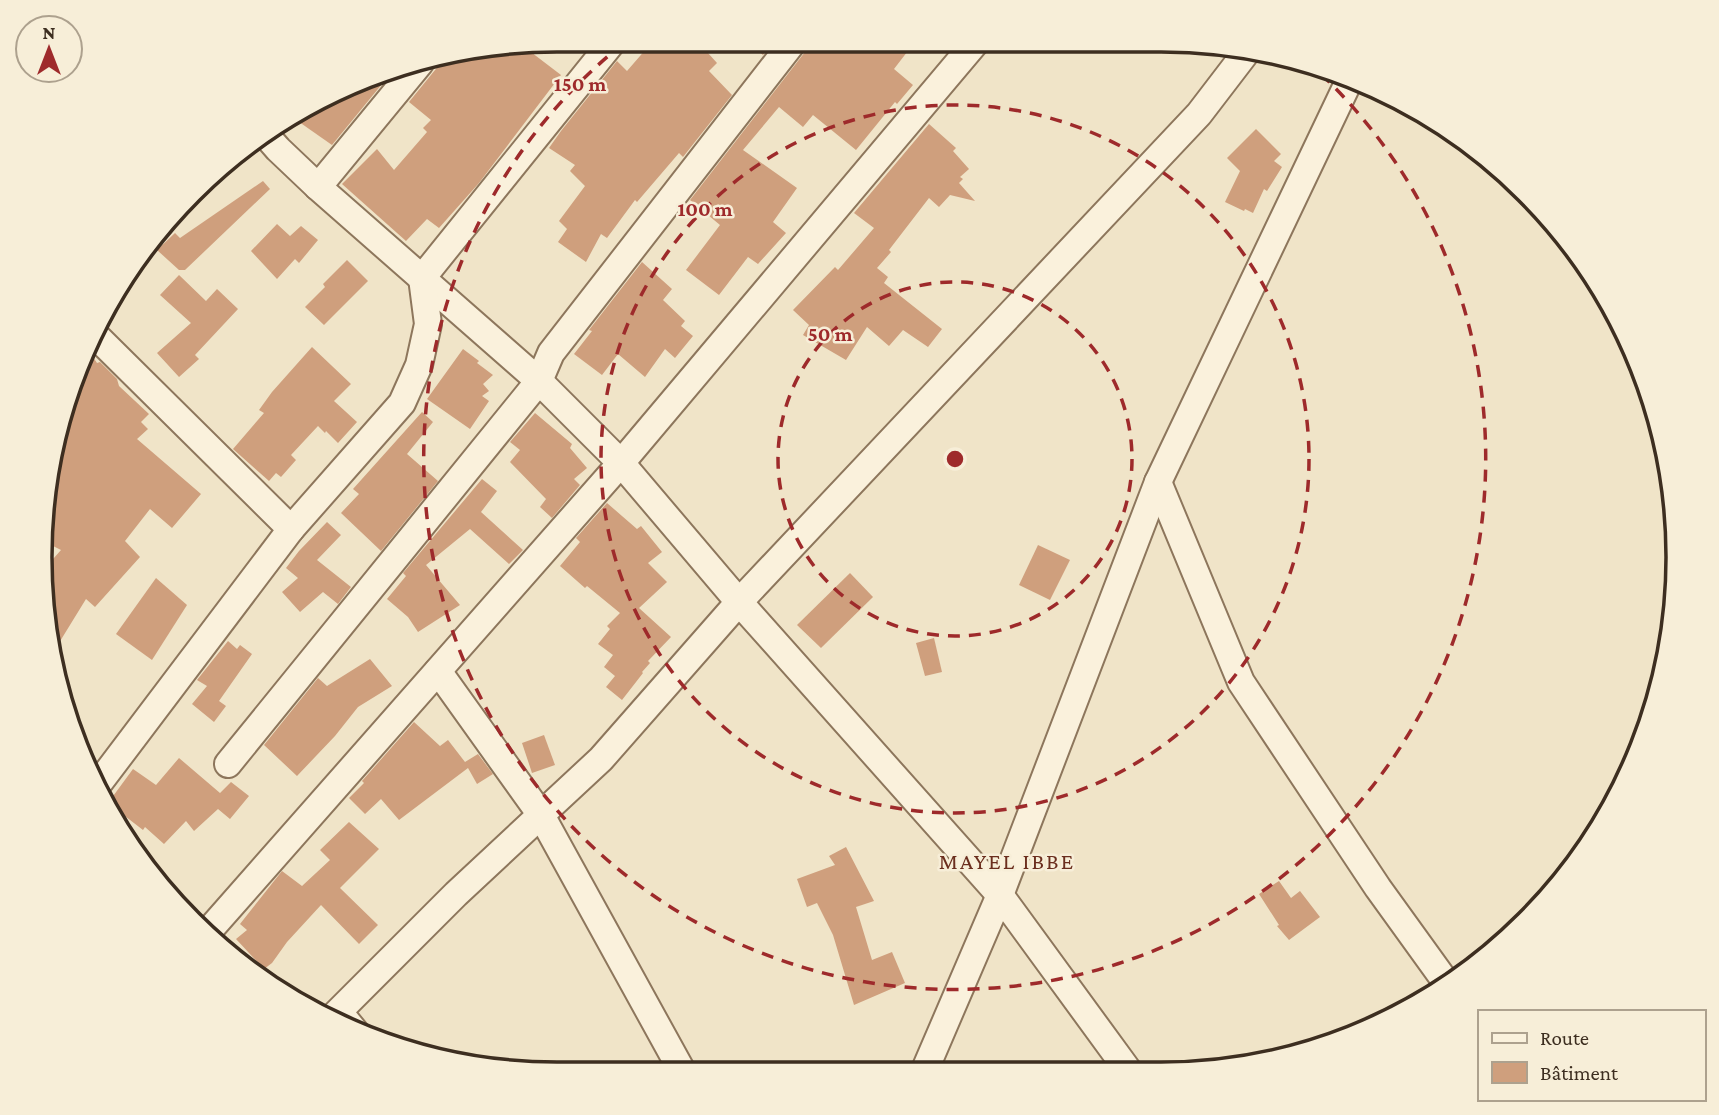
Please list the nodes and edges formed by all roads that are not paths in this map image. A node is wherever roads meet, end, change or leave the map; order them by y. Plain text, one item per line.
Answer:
1 (604, 52) edge
2 (785, 52) edge
3 (967, 52) edge
4 (1242, 59) edge
5 (410, 75) edge
6 (1346, 87) edge
7 (272, 142) edge
8 (318, 187) junction
9 (422, 278) junction
10 (102, 341) edge
11 (539, 381) junction
12 (621, 463) junction
13 (1158, 482) junction
14 (291, 529) junction
15 (739, 602) junction
16 (438, 671) junction
17 (228, 764) dead end
18 (103, 777) edge
19 (541, 815) junction
20 (1000, 895) junction
21 (213, 926) edge
22 (1442, 977) edge
23 (338, 1012) edge
24 (677, 1062) edge
25 (928, 1062) edge
26 (1122, 1062) edge

1 - 9 street
2 - 11 street
3 - 12 street
4 - 15 street
5 - 8 street
6 - 13 street
7 - 8 street
8 - 9 street
9 - 11 street
9 - 14 street
10 - 14 street
11 - 12 street
11 - 17 street
12 - 15 street
12 - 16 street
13 - 20 street
13 - 22 street
14 - 18 street
15 - 19 street
15 - 20 street
16 - 19 street
16 - 21 street
19 - 23 street
19 - 24 street
20 - 25 street
20 - 26 street

